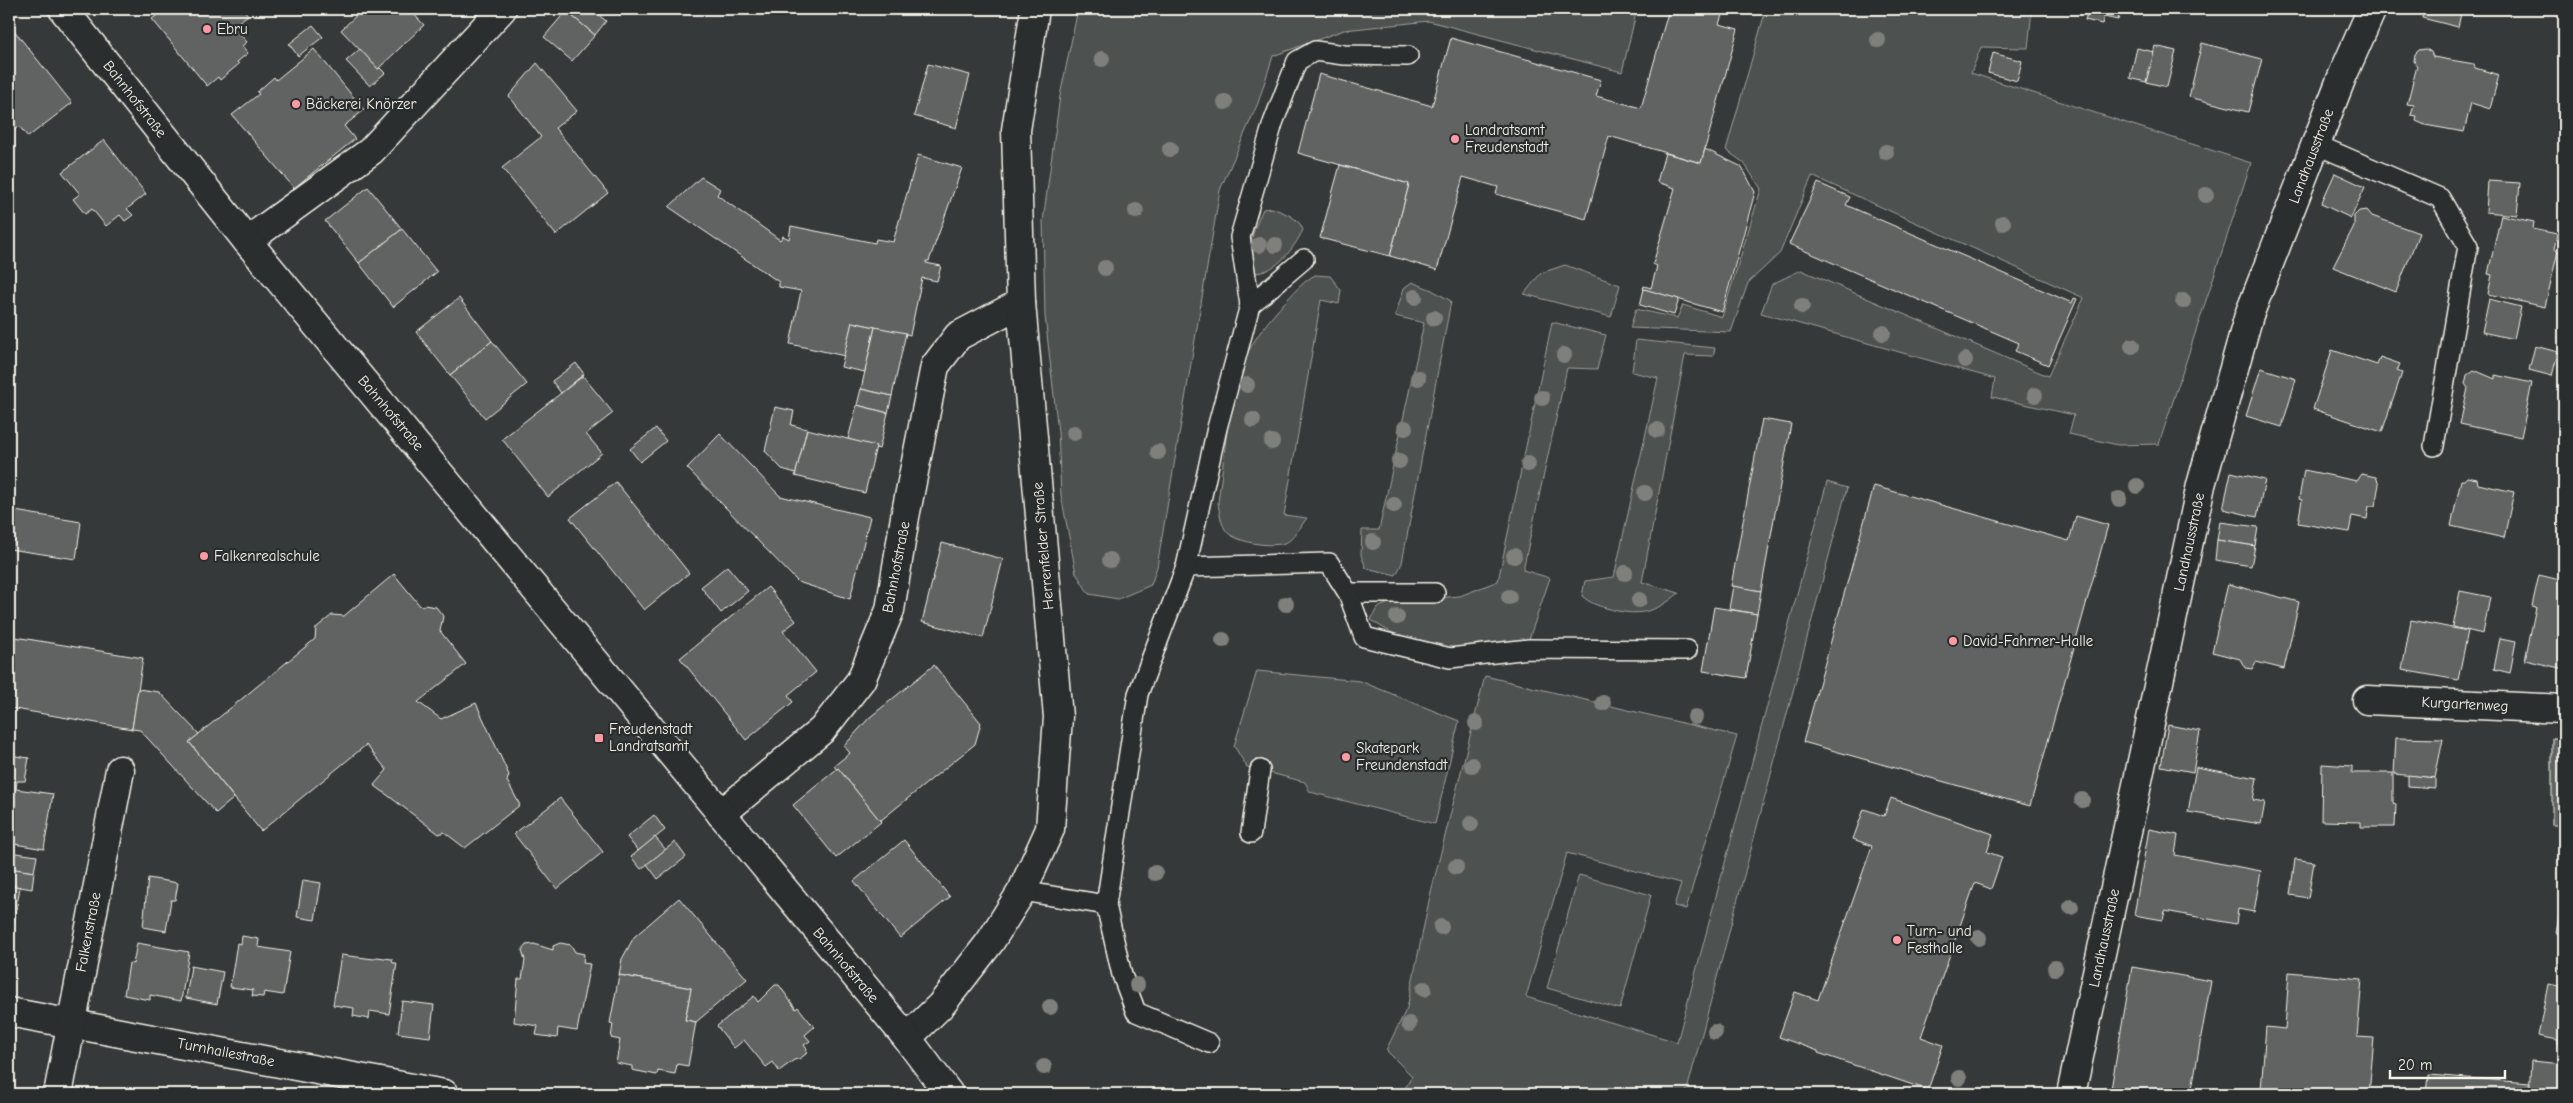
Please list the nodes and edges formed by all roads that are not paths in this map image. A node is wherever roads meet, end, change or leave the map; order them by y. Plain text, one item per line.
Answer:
1 (63, 9) edge
2 (502, 9) edge
3 (1035, 9) edge
4 (2372, 9) edge
5 (1408, 56) dead end
6 (2315, 144) junction
7 (247, 241) junction
8 (1304, 258) dead end
9 (1021, 303) junction
10 (1250, 305) junction
11 (2434, 446) dead end
12 (1186, 567) junction
13 (1348, 593) junction
14 (1435, 593) dead end
15 (1687, 650) dead end
16 (2367, 700) dead end
17 (2564, 709) edge
18 (120, 770) dead end
19 (1260, 770) dead end
20 (721, 814) junction
21 (1251, 833) dead end
22 (1022, 890) junction
23 (1106, 905) junction
24 (9, 1012) edge
25 (70, 1022) junction
26 (907, 1038) junction
27 (1209, 1043) dead end
28 (58, 1094) edge
29 (444, 1094) edge
30 (949, 1094) edge
31 (2071, 1094) edge

1 - 7 street, Bahnhofstraße
2 - 7 street
3 - 9 street, Herrenfelder Straße
4 - 6 street, Landhausstraße
5 - 10 lane
6 - 11 lane
6 - 31 street, Landhausstraße
7 - 20 street, Bahnhofstraße
8 - 10 lane
9 - 20 street, Bahnhofstraße
9 - 22 street, Herrenfelder Straße
10 - 12 lane
12 - 13 lane
12 - 23 lane
13 - 14 lane
13 - 15 lane
16 - 17 street, Kurgartenweg
18 - 25 street, Falkenstraße
19 - 21 lane
20 - 26 street, Bahnhofstraße
22 - 23 lane
22 - 26 street, Herrenfelder Straße
23 - 27 lane
24 - 25 street, Turnhallestraße
25 - 28 street, Falkenstraße
25 - 29 street, Turnhallestraße
26 - 30 street, Bahnhofstraße

